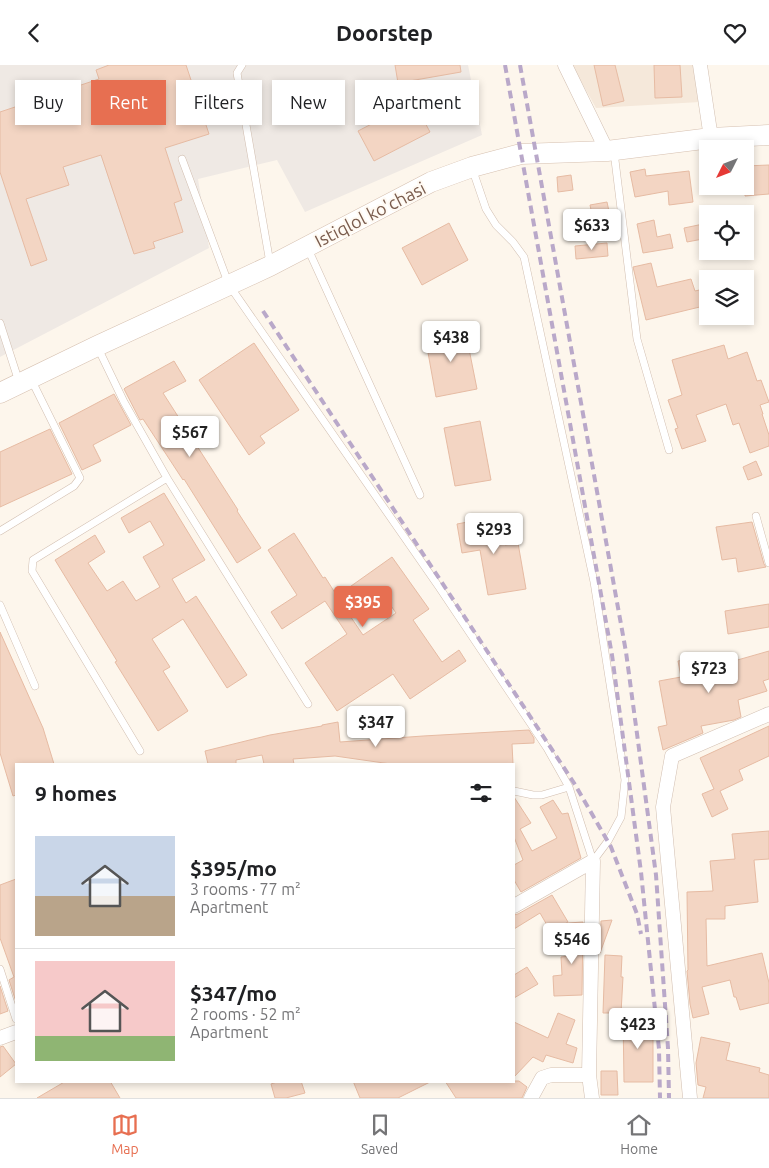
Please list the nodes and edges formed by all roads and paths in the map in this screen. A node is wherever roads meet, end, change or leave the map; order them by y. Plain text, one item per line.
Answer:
1 (242, 65) edge
2 (565, 65) edge
3 (700, 65) edge
4 (769, 135) edge
5 (711, 138) junction
6 (610, 150) junction
7 (182, 159) dead end
8 (472, 167) junction
9 (307, 246) junction
10 (270, 266) junction
11 (229, 285) junction
12 (0, 323) edge
13 (97, 346) junction
14 (25, 381) junction
15 (0, 393) edge
16 (669, 450) dead end
17 (167, 478) junction
18 (420, 495) dead end
19 (756, 516) dead end
20 (0, 531) edge
21 (769, 563) edge
22 (0, 605) edge
23 (35, 686) dead end
24 (308, 704) dead end
25 (769, 714) edge
26 (140, 751) dead end
27 (569, 787) junction
28 (515, 791) edge
29 (593, 861) junction
30 (515, 906) edge
31 (0, 969) edge
32 (15, 1016) edge
33 (15, 1032) edge
34 (0, 1038) edge
35 (588, 1075) junction
36 (531, 1098) edge
37 (592, 1098) edge
38 (690, 1098) edge

1 - 10 lane
2 - 6 street
3 - 5 street
4 - 5 main road, Istiqlol ko'chasi
5 - 6 main road, Istiqlol ko'chasi
6 - 8 main road, Istiqlol ko'chasi
6 - 16 lane
7 - 11 lane
8 - 9 main road, Istiqlol ko'chasi
8 - 29 lane
9 - 10 main road, Istiqlol ko'chasi
9 - 18 lane
10 - 11 main road, Istiqlol ko'chasi
11 - 13 main road, Istiqlol ko'chasi
11 - 27 lane
12 - 14 lane
13 - 14 main road, Istiqlol ko'chasi
13 - 17 lane
14 - 15 main road, Istiqlol ko'chasi
14 - 20 lane
17 - 24 lane
17 - 26 lane
19 - 21 lane
22 - 23 lane
25 - 38 street
27 - 28 lane
27 - 29 lane
29 - 30 street
29 - 35 street
31 - 32 lane
33 - 34 street
35 - 36 street
35 - 37 street

